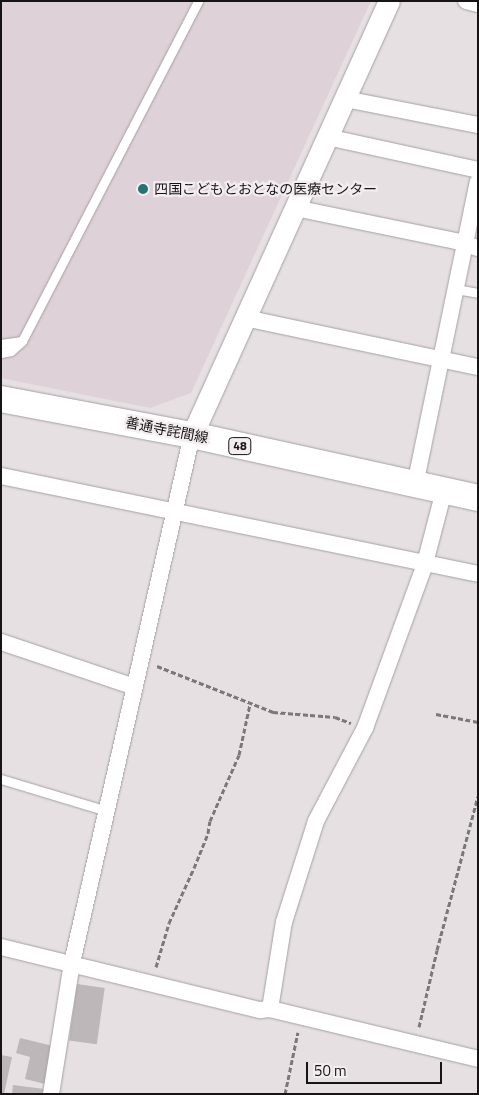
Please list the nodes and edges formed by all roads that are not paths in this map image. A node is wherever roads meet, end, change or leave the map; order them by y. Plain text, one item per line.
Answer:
1 (198, 1) edge
2 (390, 1) edge
3 (466, 1) edge
4 (478, 4) edge
5 (345, 99) junction
6 (478, 125) edge
7 (327, 137) junction
8 (478, 170) edge
9 (478, 182) edge
10 (295, 208) junction
11 (471, 246) edge
12 (456, 289) junction
13 (478, 293) edge
14 (245, 318) junction
15 (22, 341) junction
16 (1, 344) edge
17 (1, 353) edge
18 (441, 360) junction
19 (478, 367) edge
20 (1, 399) edge
21 (192, 435) junction
22 (1, 476) edge
23 (415, 485) junction
24 (444, 491) junction
25 (478, 498) edge
26 (174, 512) junction
27 (425, 563) junction
28 (478, 574) edge
29 (1, 642) edge
30 (135, 687) junction
31 (1, 779) edge
32 (107, 811) junction
33 (1, 947) edge
34 (72, 963) junction
35 (270, 1009) junction
36 (478, 1059) edge
37 (51, 1094) edge

1 - 15 lane
2 - 5 street
3 - 4 street
5 - 6 street
5 - 7 street
7 - 8 street
7 - 10 street
9 - 11 street
10 - 11 street
10 - 14 street
11 - 12 street
12 - 13 lane
12 - 18 street
14 - 18 street
14 - 21 street
15 - 16 lane
15 - 17 lane
18 - 19 street
18 - 23 street
20 - 21 main road, 善通寺詫間線 / 48
21 - 23 main road, 善通寺詫間線 / 48
21 - 26 street
22 - 26 street
23 - 24 main road, 善通寺詫間線 / 48
24 - 25 main road, 善通寺詫間線 / 48
24 - 27 street
26 - 27 street
26 - 30 street
27 - 28 street
27 - 35 street
29 - 30 street
30 - 32 street
31 - 32 lane
32 - 34 street
33 - 34 street
34 - 35 street
34 - 37 street
35 - 36 street

